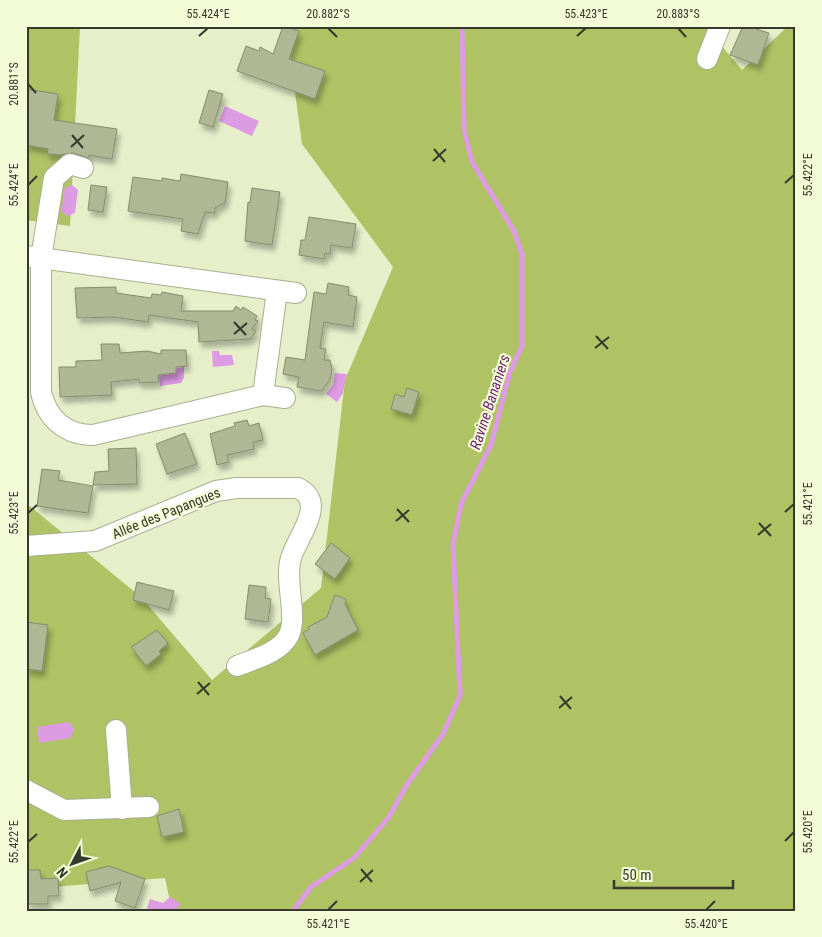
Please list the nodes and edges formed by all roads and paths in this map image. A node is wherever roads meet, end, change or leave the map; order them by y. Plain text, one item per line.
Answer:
1 (720, 26) edge
2 (707, 59) dead end
3 (83, 168) dead end
4 (34, 257) edge
5 (263, 394) junction
6 (285, 398) dead end
7 (26, 546) edge
8 (237, 666) dead end
9 (116, 730) dead end
10 (26, 790) edge
11 (149, 807) dead end
12 (122, 809) junction

1 - 2 street
3 - 4 street
4 - 5 street
4 - 5 street
5 - 6 street
7 - 8 street, Allée des Papangues
9 - 12 street
10 - 12 street
11 - 12 street

